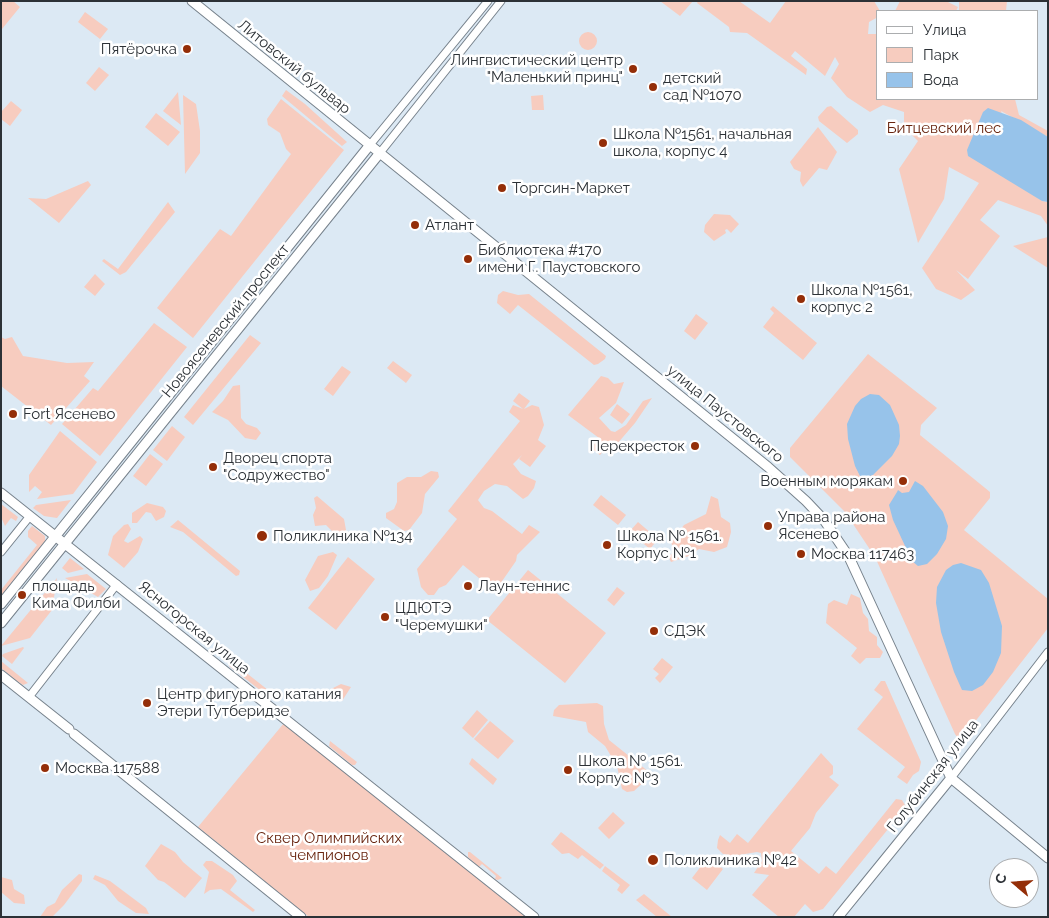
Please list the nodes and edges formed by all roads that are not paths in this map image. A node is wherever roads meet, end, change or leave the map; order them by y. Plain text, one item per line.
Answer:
1 (192, 1) edge
2 (488, 1) edge
3 (500, 3) edge
4 (464, 30) junction
5 (473, 37) junction
6 (369, 146) junction
7 (379, 154) junction
8 (1, 493) edge
9 (30, 516) junction
10 (56, 536) junction
11 (65, 544) junction
12 (1, 552) edge
13 (117, 584) junction
14 (1, 604) edge
15 (1, 623) edge
16 (1048, 652) edge
17 (1, 675) edge
18 (29, 697) junction
19 (951, 778) junction
20 (1048, 858) edge
21 (301, 917) edge
22 (534, 917) edge
23 (838, 917) edge

1 - 6 main road, Литовский бульвар
2 - 3 street, Новоясеневский проспект
2 - 4 street, Новоясеневский проспект
3 - 5 street, Новоясеневский проспект
4 - 5 street
4 - 6 street, Новоясеневский проспект
5 - 7 street, Новоясеневский проспект
6 - 7 main road, Литовский бульвар
6 - 10 main road, Новоясеневский проспект
7 - 11 main road, Новоясеневский проспект
7 - 19 main road, улица Паустовского
8 - 9 main road, Ясногорская улица
9 - 10 main road, Ясногорская улица
9 - 12 street
10 - 11 main road, Ясногорская улица
10 - 14 main road, Новоясеневский проспект
11 - 13 main road, Ясногорская улица
11 - 15 main road, Новоясеневский проспект
13 - 18 street
13 - 22 main road, Ясногорская улица
16 - 19 street, Голубинская улица
17 - 18 main road
18 - 21 main road
19 - 20 main road
19 - 23 main road, Голубинская улица

